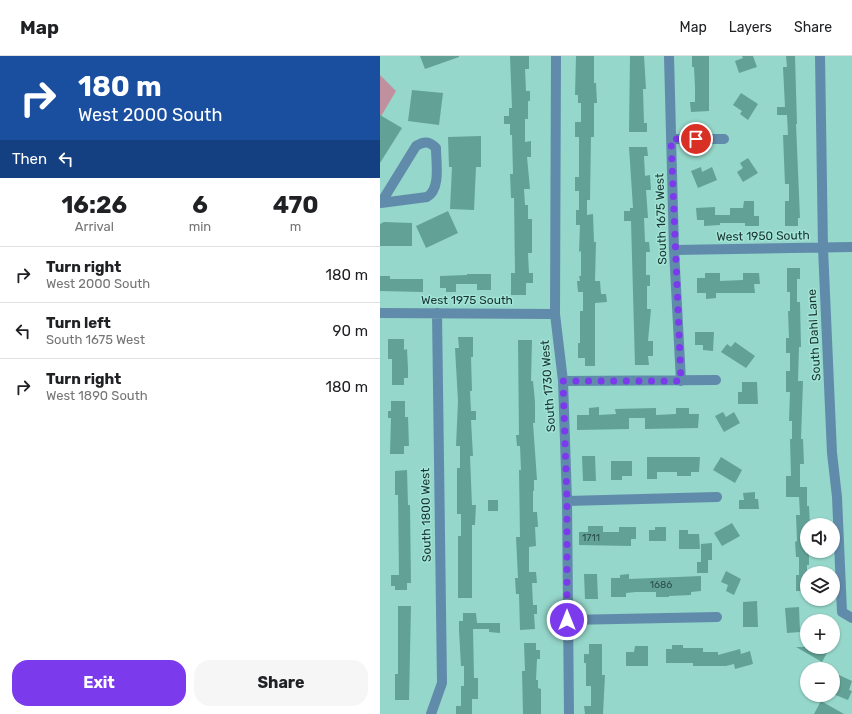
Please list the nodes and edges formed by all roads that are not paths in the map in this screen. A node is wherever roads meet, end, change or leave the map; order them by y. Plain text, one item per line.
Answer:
1 (556, 56) edge
2 (669, 56) edge
3 (820, 56) edge
4 (671, 139) junction
5 (724, 139) dead end
6 (380, 203) edge
7 (822, 248) junction
8 (852, 248) edge
9 (674, 250) junction
10 (380, 313) edge
11 (437, 313) junction
12 (554, 314) junction
13 (716, 380) dead end
14 (563, 381) junction
15 (681, 381) junction
16 (717, 497) dead end
17 (567, 501) junction
18 (717, 617) dead end
19 (852, 618) edge
20 (567, 620) junction
21 (431, 714) edge
22 (569, 714) edge

1 - 12 street, South 1730 West
2 - 4 street, South 1675 West
3 - 7 street, South Dahl Lane
4 - 5 street
4 - 9 street, South 1675 West
6 - 6 street
7 - 8 street, West 1950 South
7 - 9 street, West 1950 South
7 - 19 street, South Dahl Lane
9 - 15 street, South 1675 West
10 - 11 street, West 1975 South
11 - 12 street, West 1975 South
11 - 21 street, South 1800 West
12 - 14 street, South 1730 West
13 - 15 street
14 - 15 street
14 - 17 street, South 1730 West
16 - 17 street
17 - 20 street, South 1730 West
18 - 20 street
20 - 22 street, South 1730 West

